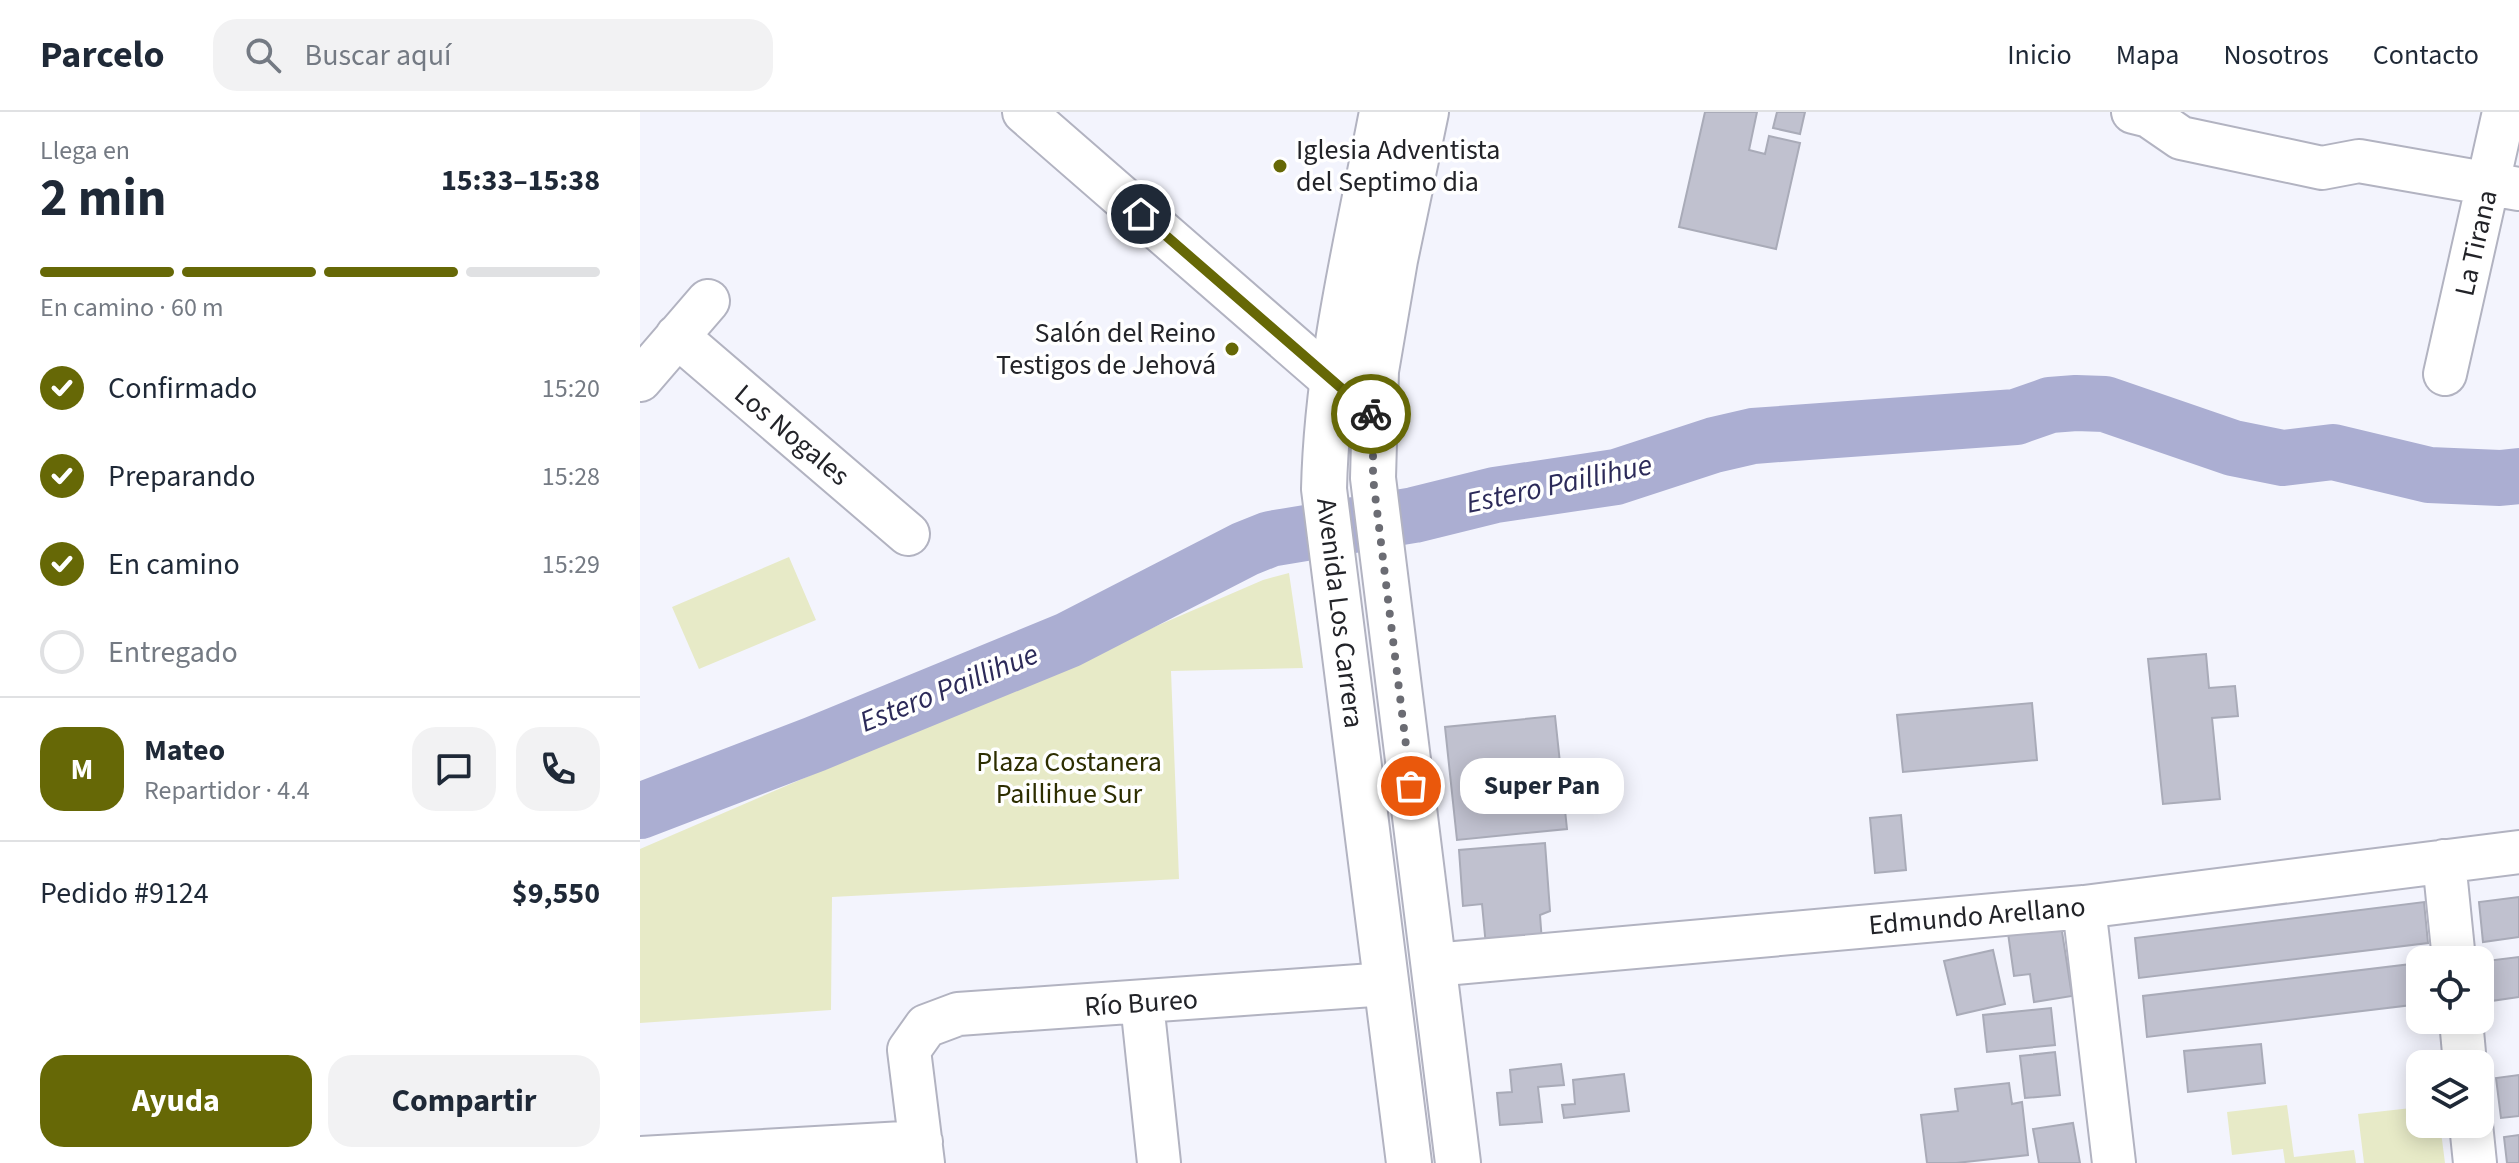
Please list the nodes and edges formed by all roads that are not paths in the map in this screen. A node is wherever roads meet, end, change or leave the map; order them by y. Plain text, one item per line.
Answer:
1 (1024, 112) edge
2 (1382, 112) edge
3 (1426, 112) edge
4 (2504, 112) edge
5 (2145, 113) edge
6 (2505, 186) edge
7 (708, 301) dead end
8 (677, 336) junction
9 (2445, 374) dead end
10 (640, 380) edge
11 (1331, 380) junction
12 (1373, 416) junction
13 (908, 534) dead end
14 (2519, 852) edge
15 (2444, 861) junction
16 (2084, 907) junction
17 (2453, 946) edge
18 (1433, 965) junction
19 (1387, 984) junction
20 (1142, 1003) junction
21 (2472, 1138) edge
22 (922, 1152) edge
23 (640, 1158) edge
24 (1159, 1163) edge
25 (1409, 1163) edge
26 (1458, 1163) edge
27 (2114, 1163) edge
28 (2475, 1163) edge

1 - 11 street
2 - 11 main road, Avenida Los Carrera
3 - 12 main road, Avenida Los Carrera
4 - 6 street, La Tirana
5 - 6 street
6 - 9 street, La Tirana
7 - 8 street
8 - 10 street
8 - 13 street, Los Nogales
11 - 12 street
11 - 19 main road, Avenida Los Carrera
12 - 18 main road, Avenida Los Carrera
14 - 15 street, Edmundo Arellano
15 - 16 street, Edmundo Arellano
15 - 17 street
16 - 18 street, Edmundo Arellano
16 - 27 street
18 - 26 main road, Avenida Los Carrera
19 - 20 street, Río Bureo
19 - 25 main road, Avenida Los Carrera
20 - 22 street, Río Bureo
20 - 24 street
21 - 28 street
22 - 23 street

